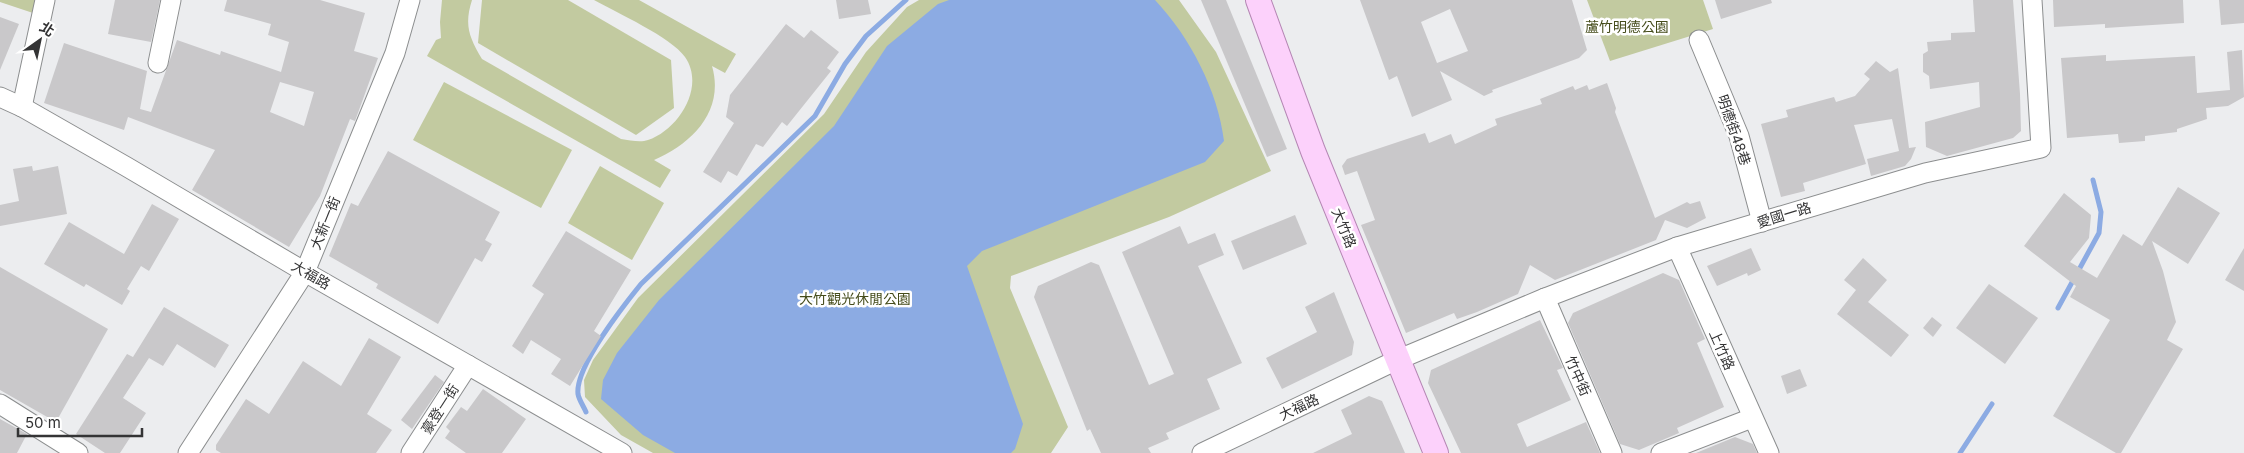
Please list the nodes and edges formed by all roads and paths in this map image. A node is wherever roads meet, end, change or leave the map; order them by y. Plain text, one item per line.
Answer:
1 (45, 0) edge
2 (171, 0) edge
3 (410, 0) edge
4 (1258, 0) edge
5 (2032, 0) edge
6 (1699, 40) dead end
7 (158, 63) dead end
8 (0, 97) edge
9 (22, 107) junction
10 (1762, 222) junction
11 (1676, 247) junction
12 (305, 272) junction
13 (1545, 298) junction
14 (1397, 360) junction
15 (468, 365) junction
16 (0, 404) edge
17 (1752, 418) junction
18 (78, 453) edge
19 (188, 453) edge
20 (411, 453) edge
21 (622, 453) edge
22 (1202, 453) edge
23 (1436, 453) edge
24 (1612, 453) edge
25 (1661, 453) edge
26 (1769, 453) edge

1 - 9 street
2 - 7 street
3 - 12 street, 大新一街
4 - 14 main road, 大竹路
5 - 10 street, 愛國一路
6 - 10 street, 明德街48巷
8 - 9 street, 大福路
9 - 12 street, 大福路
10 - 11 street, 愛國一路
11 - 13 street, 愛國一路
11 - 17 street, 上竹路
12 - 15 street, 大福路
12 - 19 street, 大新一街
13 - 14 street, 愛國一路
13 - 24 street, 竹中街
14 - 22 street, 大福路
14 - 23 main road, 大竹路
15 - 20 street, 豪登一街
15 - 21 street, 大福路
16 - 18 street
17 - 25 street
17 - 26 street, 上竹路

